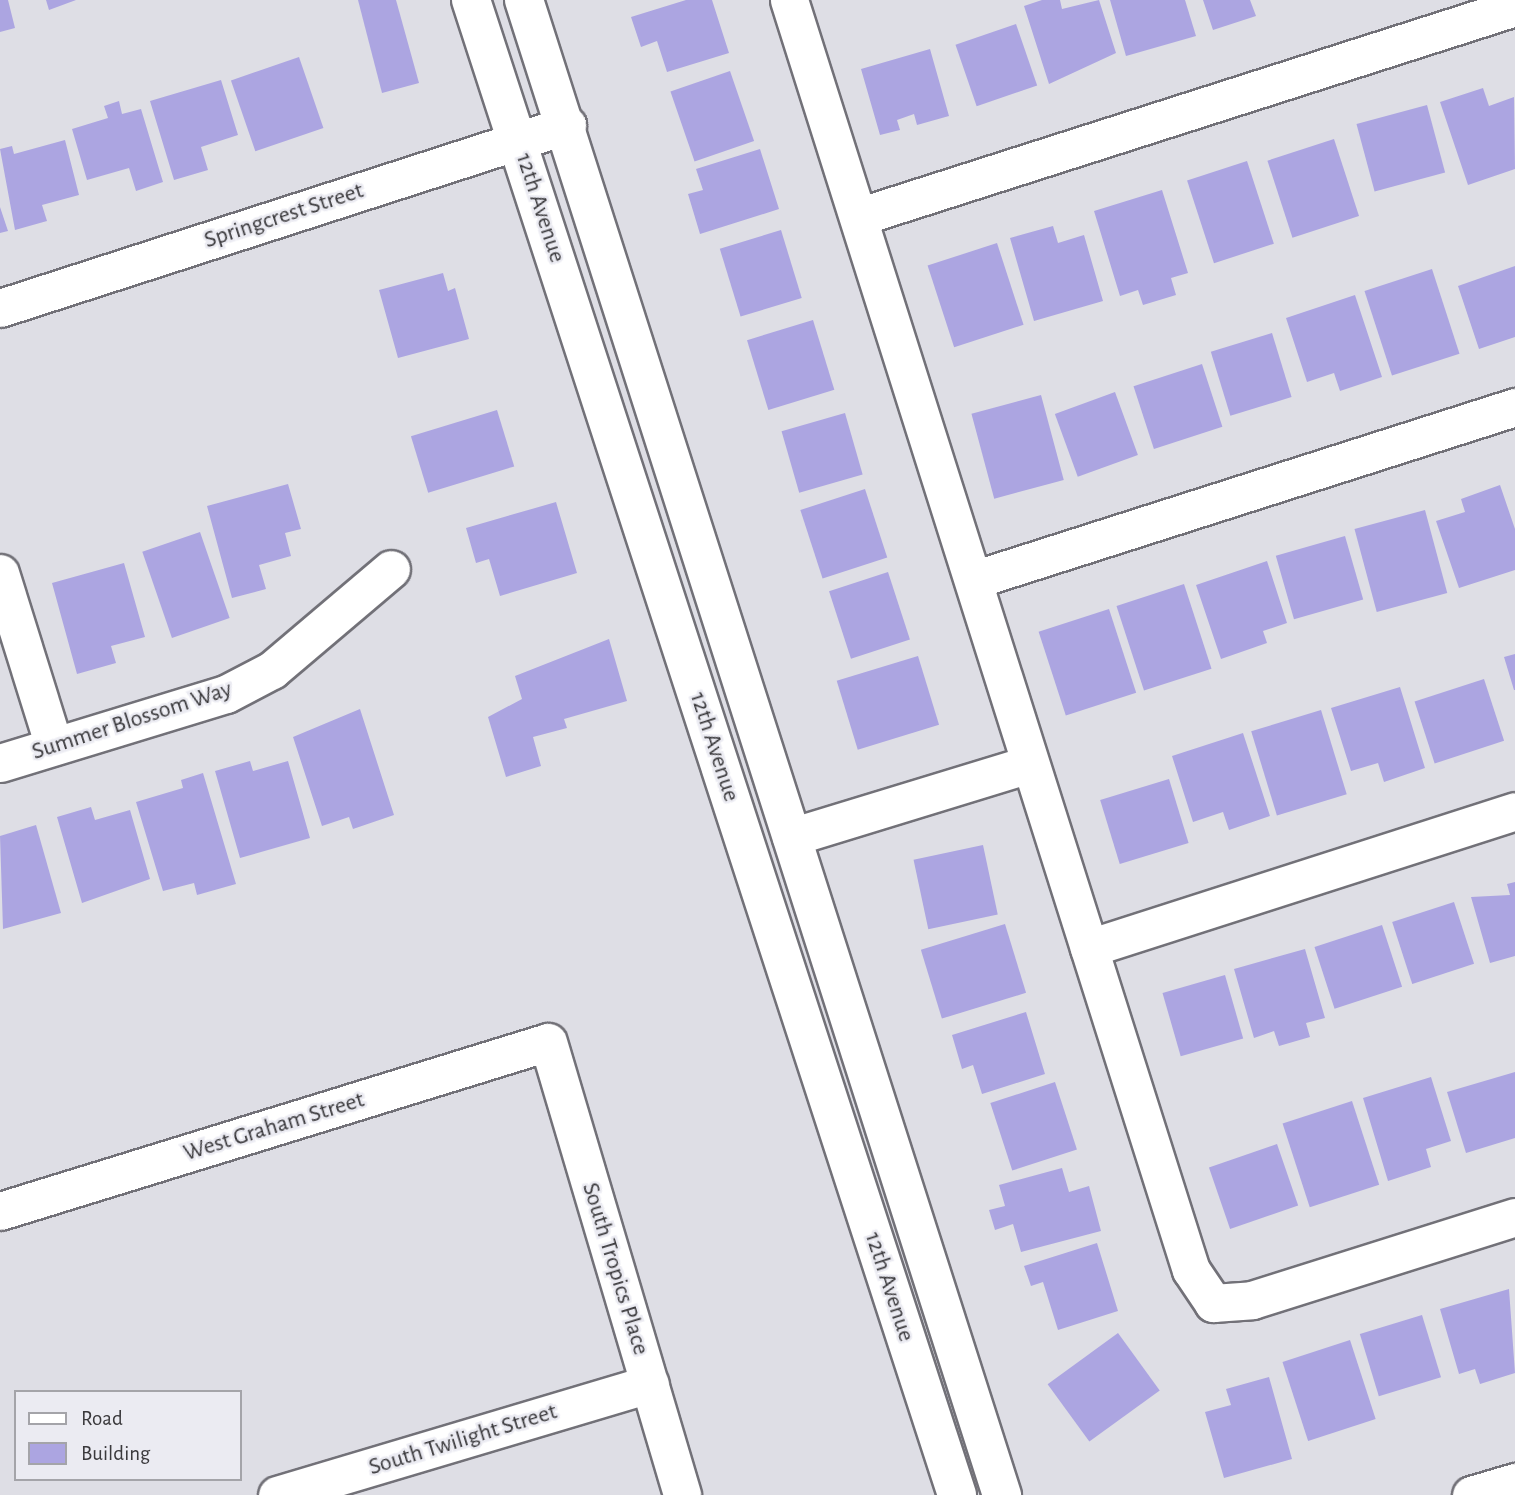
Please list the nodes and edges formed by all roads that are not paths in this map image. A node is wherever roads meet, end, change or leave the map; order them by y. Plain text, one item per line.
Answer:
1 (471, 0) edge
2 (524, 0) edge
3 (789, 0) edge
4 (1515, 8) edge
5 (567, 125) junction
6 (518, 141) junction
7 (861, 215) junction
8 (0, 308) edge
9 (1515, 407) edge
10 (647, 539) junction
11 (391, 569) dead end
12 (0, 573) edge
13 (973, 580) junction
14 (54, 746) junction
15 (0, 763) edge
16 (1027, 765) junction
17 (1515, 811) edge
18 (791, 837) junction
19 (1089, 948) junction
20 (548, 1042) joint
21 (0, 1211) edge
22 (1515, 1217) edge
23 (650, 1384) junction
24 (1515, 1482) edge
25 (297, 1492) edge
26 (682, 1495) edge
27 (957, 1495) edge
28 (1002, 1495) edge
29 (1471, 1495) edge

1 - 6 street, 12th Avenue
2 - 5 street, 12th Avenue
3 - 7 street
4 - 7 street
5 - 6 street, Springcrest Street
5 - 18 street, 12th Avenue
6 - 8 street, Springcrest Street
6 - 10 street, 12th Avenue
7 - 13 street
9 - 13 street
10 - 18 street
10 - 27 street, 12th Avenue
11 - 14 street, Summer Blossom Way
12 - 14 street
13 - 16 street
14 - 15 street, Summer Blossom Way
16 - 18 street
16 - 19 street
17 - 19 street
18 - 28 street, 12th Avenue
19 - 22 street
20 - 21 street, West Graham Street
20 - 23 street, South Tropics Place
23 - 25 street, South Twilight Street
23 - 26 street, South Tropics Place
24 - 29 street

